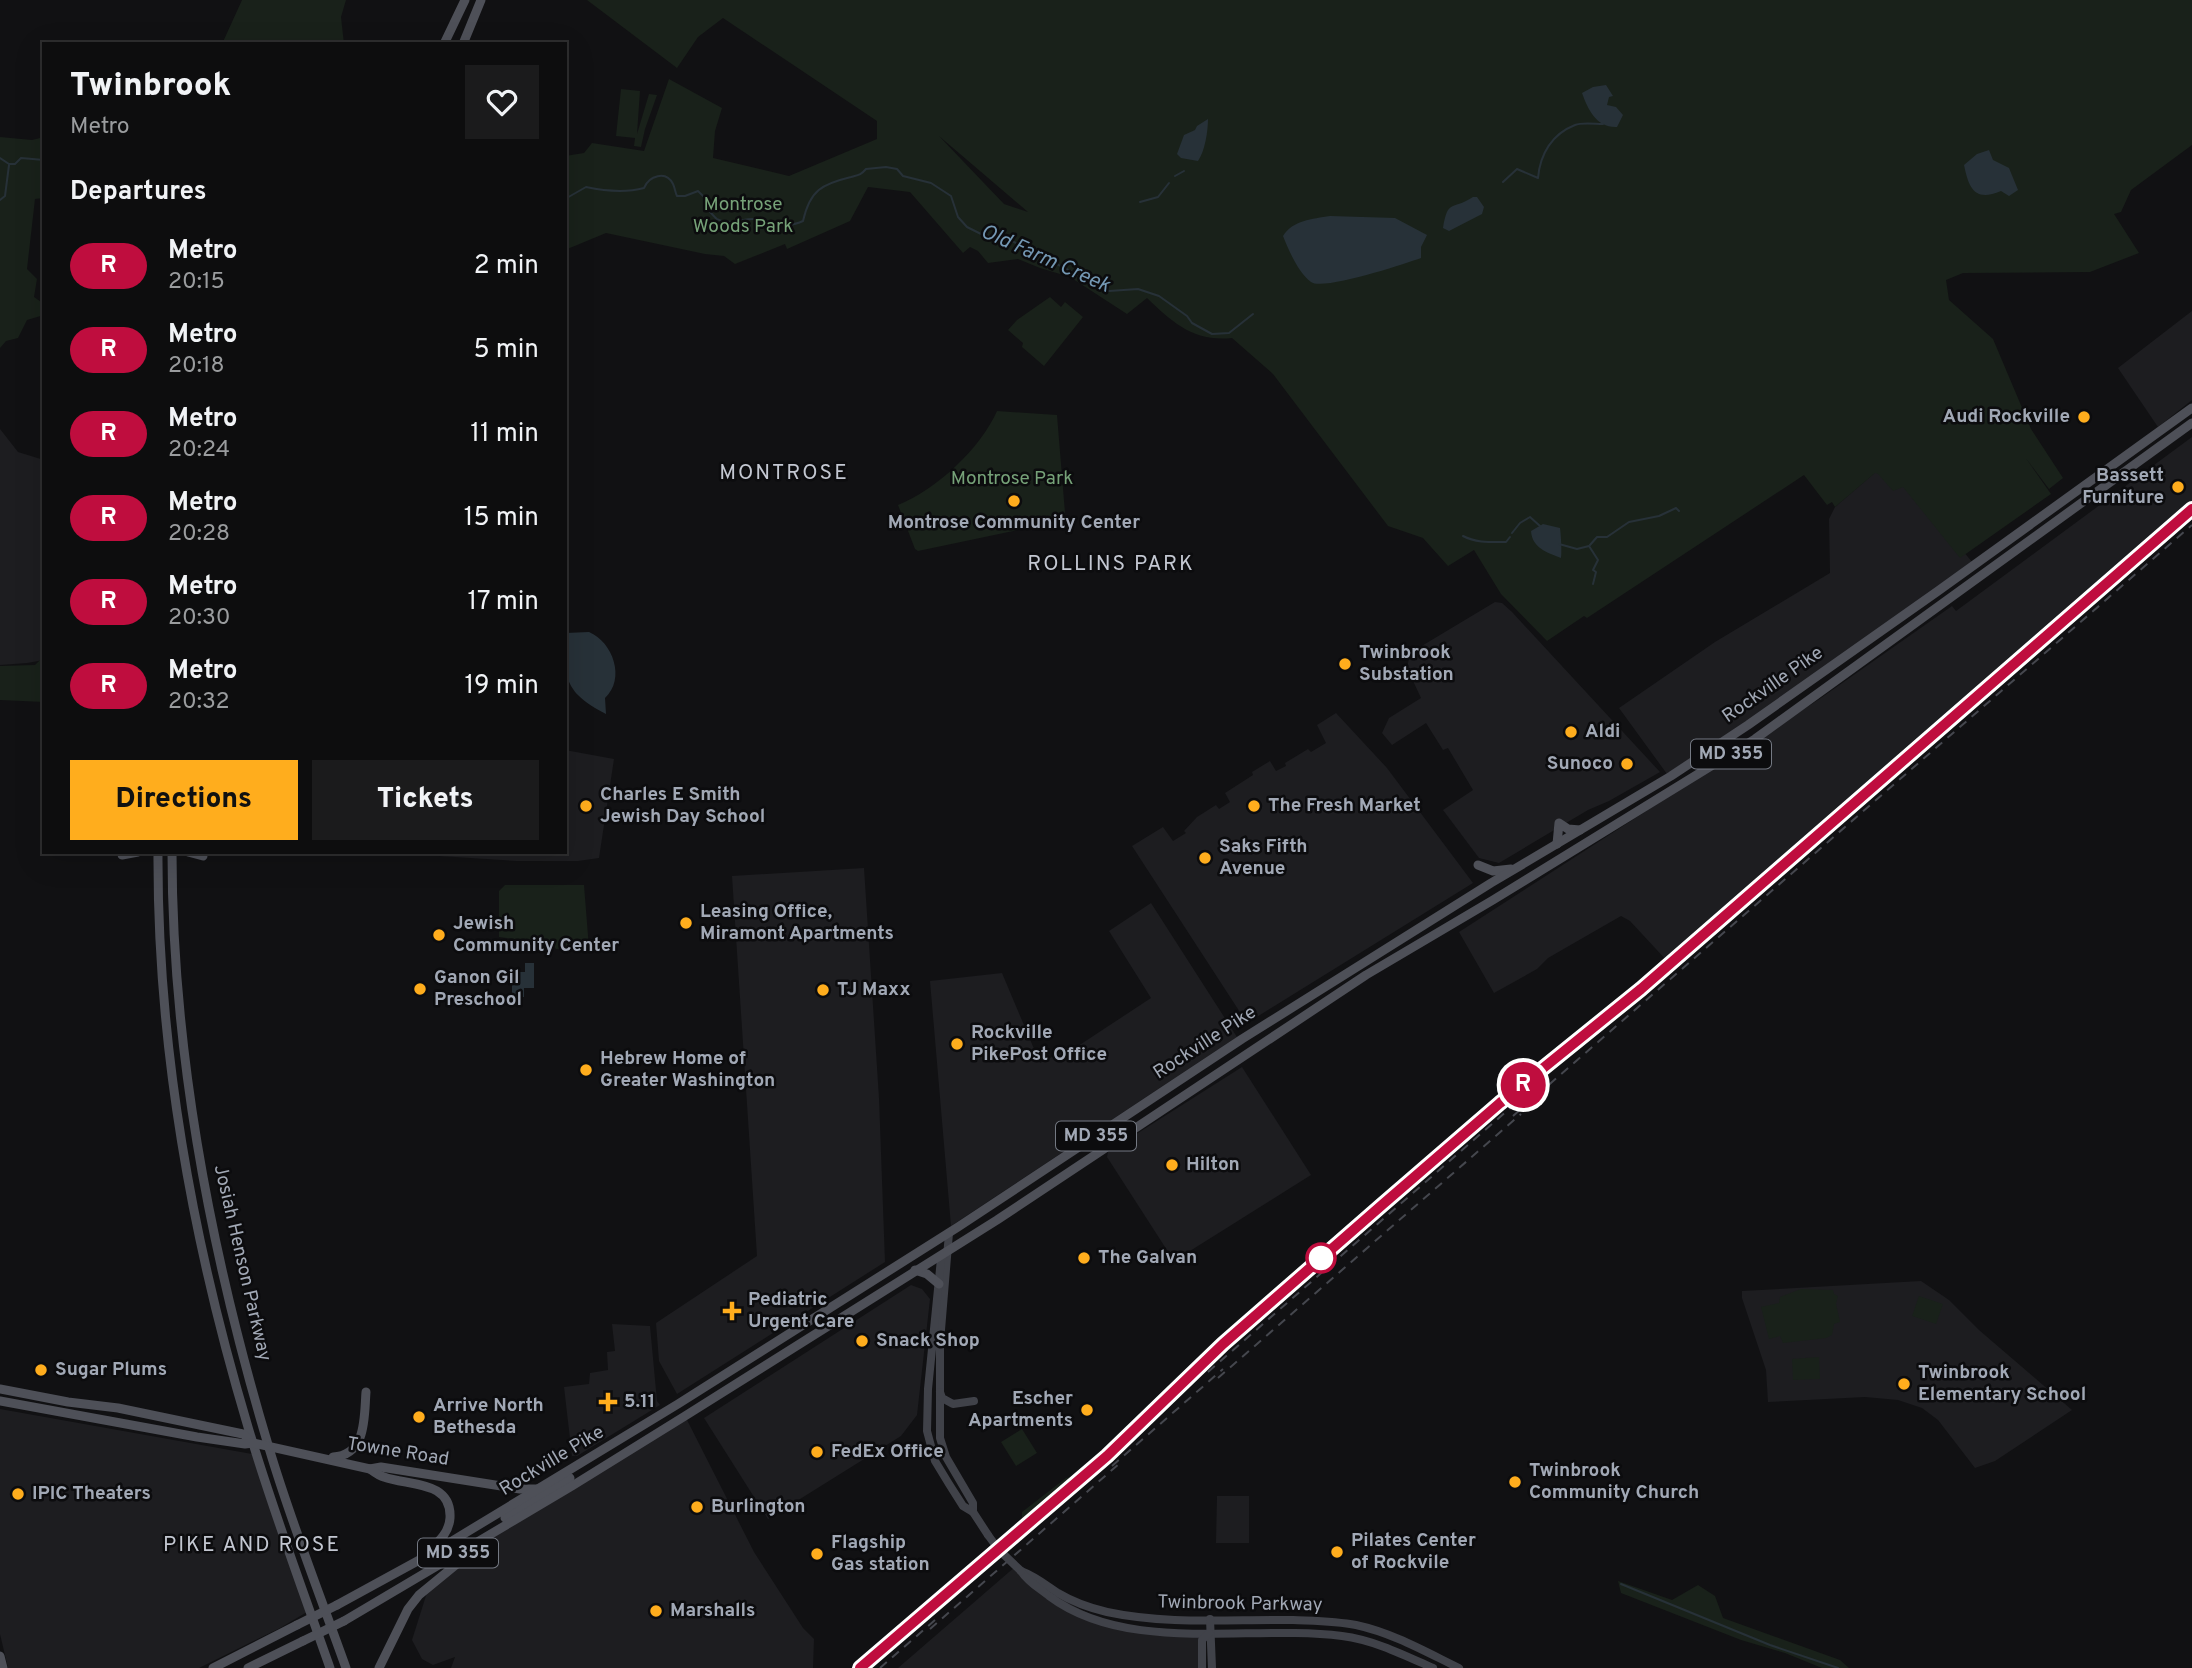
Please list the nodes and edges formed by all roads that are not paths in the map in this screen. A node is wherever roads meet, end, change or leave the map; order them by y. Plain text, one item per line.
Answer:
1 (465, 0) edge
2 (481, 0) edge
3 (445, 42) edge
4 (464, 42) edge
5 (2192, 408) edge
6 (2192, 423) edge
7 (2081, 488) junction
8 (2088, 499) junction
9 (1581, 831) junction
10 (1557, 844) junction
11 (127, 854) edge
12 (158, 854) edge
13 (172, 854) edge
14 (196, 854) edge
15 (122, 855) dead end
16 (203, 856) dead end
17 (1478, 865) dead end
18 (1516, 869) junction
19 (1103, 1131) junction
20 (1087, 1141) junction
21 (1095, 1153) junction
22 (1077, 1165) junction
23 (949, 1233) junction
24 (947, 1250) junction
25 (915, 1270) junction
26 (939, 1284) junction
27 (0, 1389) edge
28 (939, 1389) junction
29 (366, 1392) dead end
30 (0, 1401) edge
31 (974, 1401) dead end
32 (253, 1443) junction
33 (269, 1447) junction
34 (324, 1458) junction
35 (370, 1469) junction
36 (570, 1478) dead end
37 (539, 1489) junction
38 (973, 1512) junction
39 (512, 1521) junction
40 (405, 1567) junction
41 (1021, 1571) junction
42 (414, 1579) junction
43 (1210, 1619) junction
44 (1209, 1633) junction
45 (0, 1656) edge
46 (3, 1668) edge
47 (214, 1668) edge
48 (248, 1668) edge
49 (330, 1668) edge
50 (346, 1668) edge
51 (379, 1668) edge
52 (1202, 1668) edge
53 (1212, 1668) edge
54 (1433, 1668) edge
55 (1459, 1668) edge

1 - 3 main road
2 - 4 main road
5 - 7 main road, Rockville Pike / MD 355
6 - 8 main road, Rockville Pike / MD 355
7 - 8 main road
7 - 9 main road, Rockville Pike / MD 355
8 - 21 main road, Rockville Pike / MD 355
9 - 10 main road, Rockville Pike / MD 355
9 - 10 main road
10 - 18 main road, Rockville Pike / MD 355
11 - 15 main road
12 - 32 main road, Josiah Henson Parkway
13 - 33 main road, Josiah Henson Parkway
14 - 16 main road
17 - 18 main road
18 - 19 main road, Rockville Pike / MD 355
19 - 20 main road, Rockville Pike / MD 355
19 - 21 main road
20 - 22 main road
20 - 23 main road, Rockville Pike / MD 355
21 - 22 main road, Rockville Pike / MD 355
22 - 24 main road, Rockville Pike / MD 355
23 - 24 main road, Twinbrook Parkway
23 - 37 main road, Rockville Pike / MD 355
24 - 25 main road, Rockville Pike / MD 355
24 - 26 main road, Twinbrook Parkway
24 - 28 main road, Twinbrook Parkway
25 - 26 main road
25 - 39 main road, Rockville Pike / MD 355
26 - 38 main road, Twinbrook Parkway
27 - 32 main road, Towne Road
28 - 31 main road
28 - 38 main road, Twinbrook Parkway
29 - 34 main road
30 - 32 main road, Towne Road
32 - 33 main road, Towne Road
32 - 49 main road, Josiah Henson Parkway
33 - 34 main road, Towne Road
33 - 50 main road, Josiah Henson Parkway
34 - 35 main road, Towne Road
35 - 37 main road, Towne Road
35 - 40 main road
36 - 42 main road
37 - 40 main road, Rockville Pike / MD 355
38 - 41 main road, Twinbrook Parkway, bridge
39 - 42 main road, Rockville Pike / MD 355
39 - 51 main road
40 - 47 main road, Rockville Pike / MD 355, bridge
41 - 43 main road, Twinbrook Parkway
41 - 44 main road, Twinbrook Parkway
42 - 48 main road, Rockville Pike / MD 355, bridge
43 - 44 main road
43 - 55 main road, Twinbrook Parkway
44 - 52 main road
44 - 53 main road
44 - 54 main road, Twinbrook Parkway
45 - 46 main road

